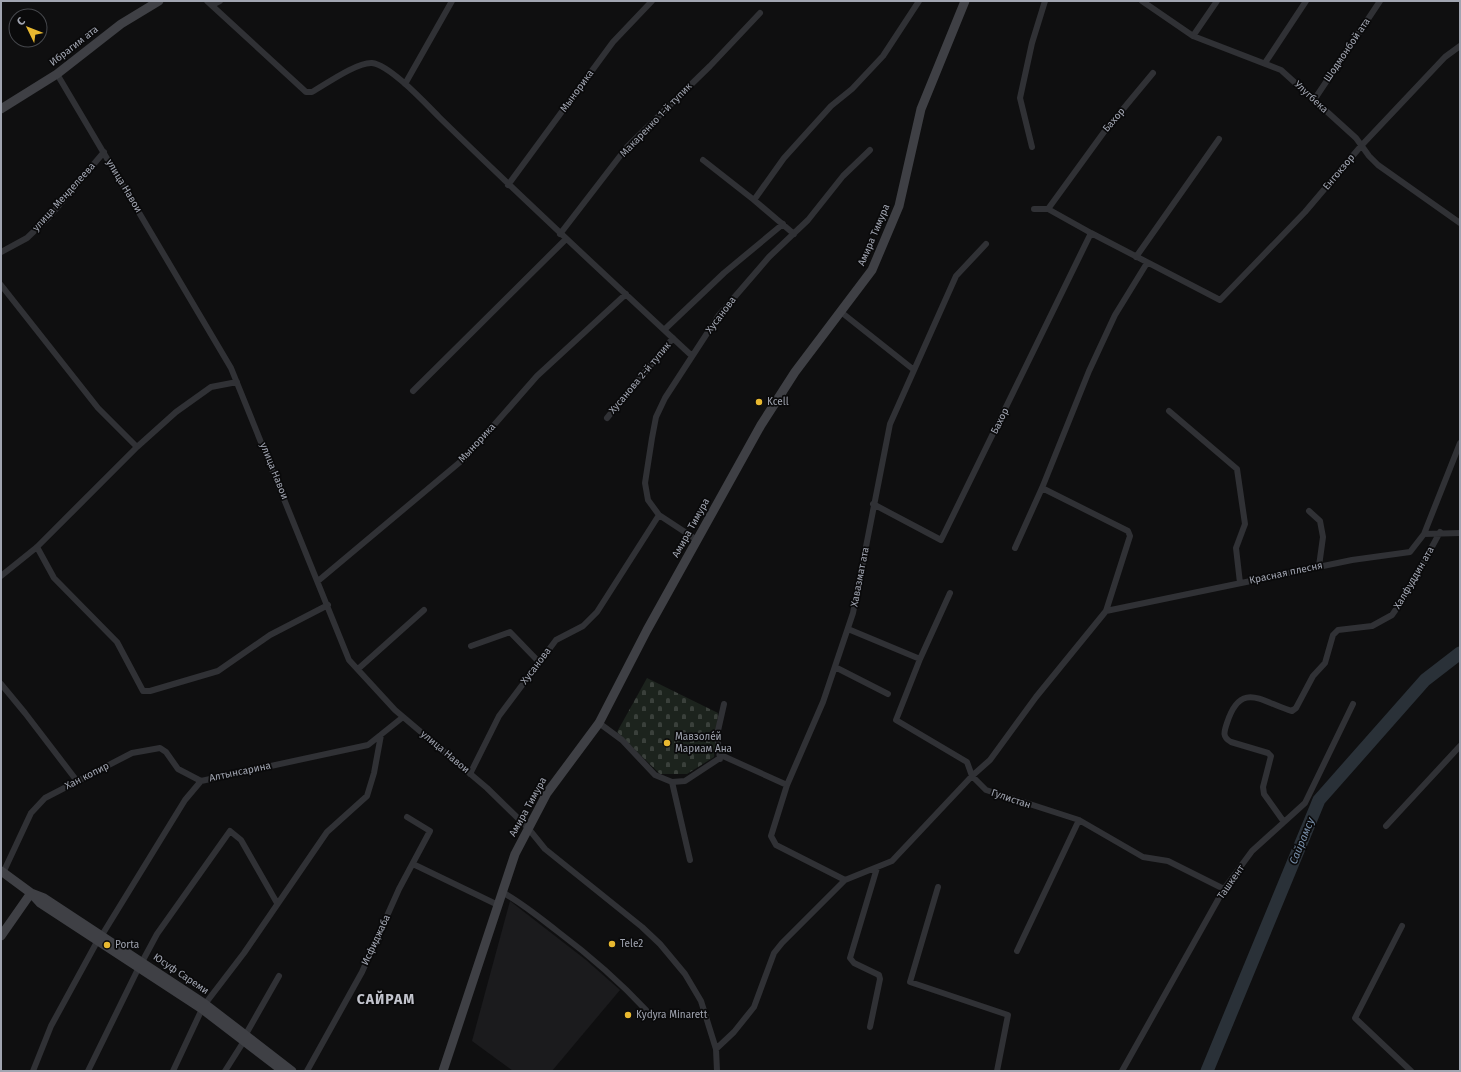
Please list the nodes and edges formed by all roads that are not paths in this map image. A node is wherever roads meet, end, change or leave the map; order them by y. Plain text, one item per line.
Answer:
1 (159, 1) edge
2 (220, 1) edge
3 (452, 1) edge
4 (652, 1) edge
5 (919, 1) edge
6 (965, 1) edge
7 (1045, 1) edge
8 (1142, 1) edge
9 (1217, 1) edge
10 (1306, 1) edge
11 (1380, 1) edge
12 (209, 3) edge
13 (760, 13) dead end
14 (1193, 36) junction
15 (1460, 46) edge
16 (1265, 64) junction
17 (1154, 73) dead end
18 (57, 74) junction
19 (405, 84) junction
20 (1314, 100) junction
21 (1, 109) edge
22 (1219, 139) dead end
23 (1361, 146) junction
24 (1032, 147) dead end
25 (870, 150) dead end
26 (104, 152) junction
27 (703, 160) dead end
28 (508, 185) junction
29 (754, 200) junction
30 (1034, 208) dead end
31 (1048, 209) junction
32 (1460, 223) edge
33 (783, 224) junction
34 (1091, 233) junction
35 (560, 234) junction
36 (794, 234) junction
37 (566, 239) junction
38 (986, 244) dead end
39 (1, 252) edge
40 (1136, 257) junction
41 (1147, 262) junction
42 (1, 285) edge
43 (626, 294) junction
44 (841, 312) junction
45 (664, 330) junction
46 (674, 338) junction
47 (692, 356) junction
48 (914, 370) junction
49 (237, 382) junction
50 (413, 391) dead end
51 (1169, 411) dead end
52 (607, 418) dead end
53 (1460, 443) edge
54 (136, 447) junction
55 (1042, 488) junction
56 (873, 504) junction
57 (1309, 511) dead end
58 (659, 515) junction
59 (1440, 532) junction
60 (1460, 532) edge
61 (1424, 534) junction
62 (697, 540) junction
63 (37, 547) junction
64 (1014, 548) dead end
65 (1319, 566) junction
66 (1, 576) edge
67 (318, 581) junction
68 (1240, 583) junction
69 (950, 593) dead end
70 (328, 605) junction
71 (424, 610) dead end
72 (1106, 611) junction
73 (848, 629) junction
74 (471, 646) dead end
75 (920, 659) junction
76 (540, 662) junction
77 (835, 667) junction
78 (358, 669) junction
79 (1, 684) edge
80 (888, 694) dead end
81 (724, 704) dead end
82 (1353, 704) dead end
83 (403, 717) junction
84 (599, 723) junction
85 (381, 735) junction
86 (1460, 746) edge
87 (720, 759) junction
88 (470, 774) junction
89 (972, 776) junction
90 (77, 781) junction
91 (201, 781) junction
92 (672, 782) junction
93 (787, 785) junction
94 (407, 817) dead end
95 (1079, 820) junction
96 (1284, 822) junction
97 (1386, 826) dead end
98 (528, 828) junction
99 (690, 860) dead end
100 (413, 864) junction
101 (877, 868) junction
102 (2, 872) edge
103 (845, 880) junction
104 (938, 887) dead end
105 (1224, 889) junction
106 (502, 892) junction
107 (31, 893) junction
108 (277, 903) junction
109 (498, 905) junction
110 (1402, 926) dead end
111 (1, 936) edge
112 (100, 938) junction
113 (1017, 951) dead end
114 (141, 964) junction
115 (279, 976) dead end
116 (204, 1007) junction
117 (646, 1010) dead end
118 (870, 1026) dead end
119 (245, 1038) junction
120 (716, 1049) junction
121 (33, 1071) edge
122 (88, 1071) edge
123 (173, 1071) edge
124 (225, 1071) edge
125 (283, 1071) edge
126 (292, 1071) edge
127 (307, 1071) edge
128 (443, 1071) edge
129 (717, 1071) edge
130 (997, 1071) edge
131 (1122, 1071) edge
132 (1411, 1071) edge

1 - 18 street, Ибрагим ата
2 - 12 street
3 - 19 street
4 - 28 street, Мынорика
5 - 29 street
6 - 44 street, Амира Тимура
7 - 24 street
8 - 14 street, Улугбека
9 - 14 street
10 - 16 street
11 - 20 street, Шодмонбой ата
12 - 19 street
13 - 35 street, Макаренко 1-й тупик
14 - 16 street, Улугбека
15 - 23 street, Енгокзор
16 - 20 street, Улугбека
17 - 31 street, Бахор
18 - 21 street, Ибрагим ата
18 - 26 street, улица Навои
19 - 28 street
20 - 23 street, Улугбека
22 - 40 street
23 - 32 street, Улугбека
23 - 41 street, Енгокзор
25 - 36 street, Хусанова
26 - 39 street, улица Менделеева
26 - 49 street, улица Навои
27 - 29 street
28 - 35 street
29 - 33 street
30 - 31 street
31 - 34 street
33 - 36 street
33 - 45 street
34 - 40 street
34 - 56 street, Бахор
35 - 37 street
36 - 47 street, Хусанова
37 - 43 street
37 - 50 street
38 - 48 street, Хавазмат ата
40 - 41 street
41 - 55 street
42 - 54 street
43 - 45 street
43 - 67 street, Мынорика
44 - 48 street
44 - 62 street, Амира Тимура
45 - 46 street
46 - 47 street
46 - 52 street, Хусанова 2-й тупик
47 - 58 street, Хусанова
48 - 56 street, Хавазмат ата
49 - 54 street
49 - 67 street, улица Навои
51 - 68 street
53 - 61 street, Халфуддин ата
54 - 63 street
55 - 64 street
55 - 72 street
56 - 73 street, Хавазмат ата
57 - 65 street
58 - 62 street, Хусанова
58 - 76 street, Хусанова
59 - 60 street
59 - 61 street
59 - 96 street, Халфуддин ата
61 - 65 street, Красная плесня
62 - 84 street, Амира Тимура
63 - 66 street
63 - 70 street
65 - 68 street, Красная плесня
67 - 70 street, улица Навои
68 - 72 street, Красная плесня
69 - 75 street, Гулистан
70 - 78 street, улица Навои
71 - 78 street
72 - 89 street
73 - 75 street
73 - 77 street, Хавазмат ата
74 - 76 street
75 - 89 street, Гулистан
76 - 88 street, Хусанова
77 - 80 street
77 - 93 street, Хавазмат ата
78 - 83 street, улица Навои
79 - 90 street
81 - 87 street
82 - 96 street, Ташкент
83 - 85 street, Алтынсарина
83 - 88 street, улица Навои
84 - 92 street
84 - 98 street, Амира Тимура
85 - 91 street, Алтынсарина
85 - 108 street
86 - 97 street
87 - 92 street
87 - 93 street
88 - 98 street, улица Навои
89 - 95 street, Гулистан
89 - 101 street
90 - 91 street, Хан копир
90 - 102 street, Хан копир
91 - 112 street, Алтынсарина
92 - 99 street
93 - 103 street, Хавазмат ата
94 - 100 street, Исфиджаба
95 - 105 street, Гулистан
95 - 113 street
96 - 105 street, Ташкент
98 - 106 street, Амира Тимура
98 - 120 street, улица Навои
100 - 109 street
100 - 127 street, Исфиджаба
101 - 103 street
101 - 118 street
102 - 107 street, Юсуф Сареми
103 - 120 street
104 - 130 street
105 - 131 street, Ташкент
106 - 109 street, Амира Тимура
106 - 117 street
107 - 111 street
107 - 112 street, Юсуф Сареми
108 - 114 street
108 - 116 street
109 - 128 street, Амира Тимура
110 - 132 street
112 - 114 street, Юсуф Сареми
112 - 121 street, Алтынсарина
114 - 116 street, Юсуф Сареми
114 - 122 street
115 - 119 street
116 - 119 street, Юсуф Сареми
116 - 123 street
119 - 124 street
119 - 125 street, Юсуф Сареми
119 - 126 street, Юсуф Сареми
120 - 129 street, улица Навои

